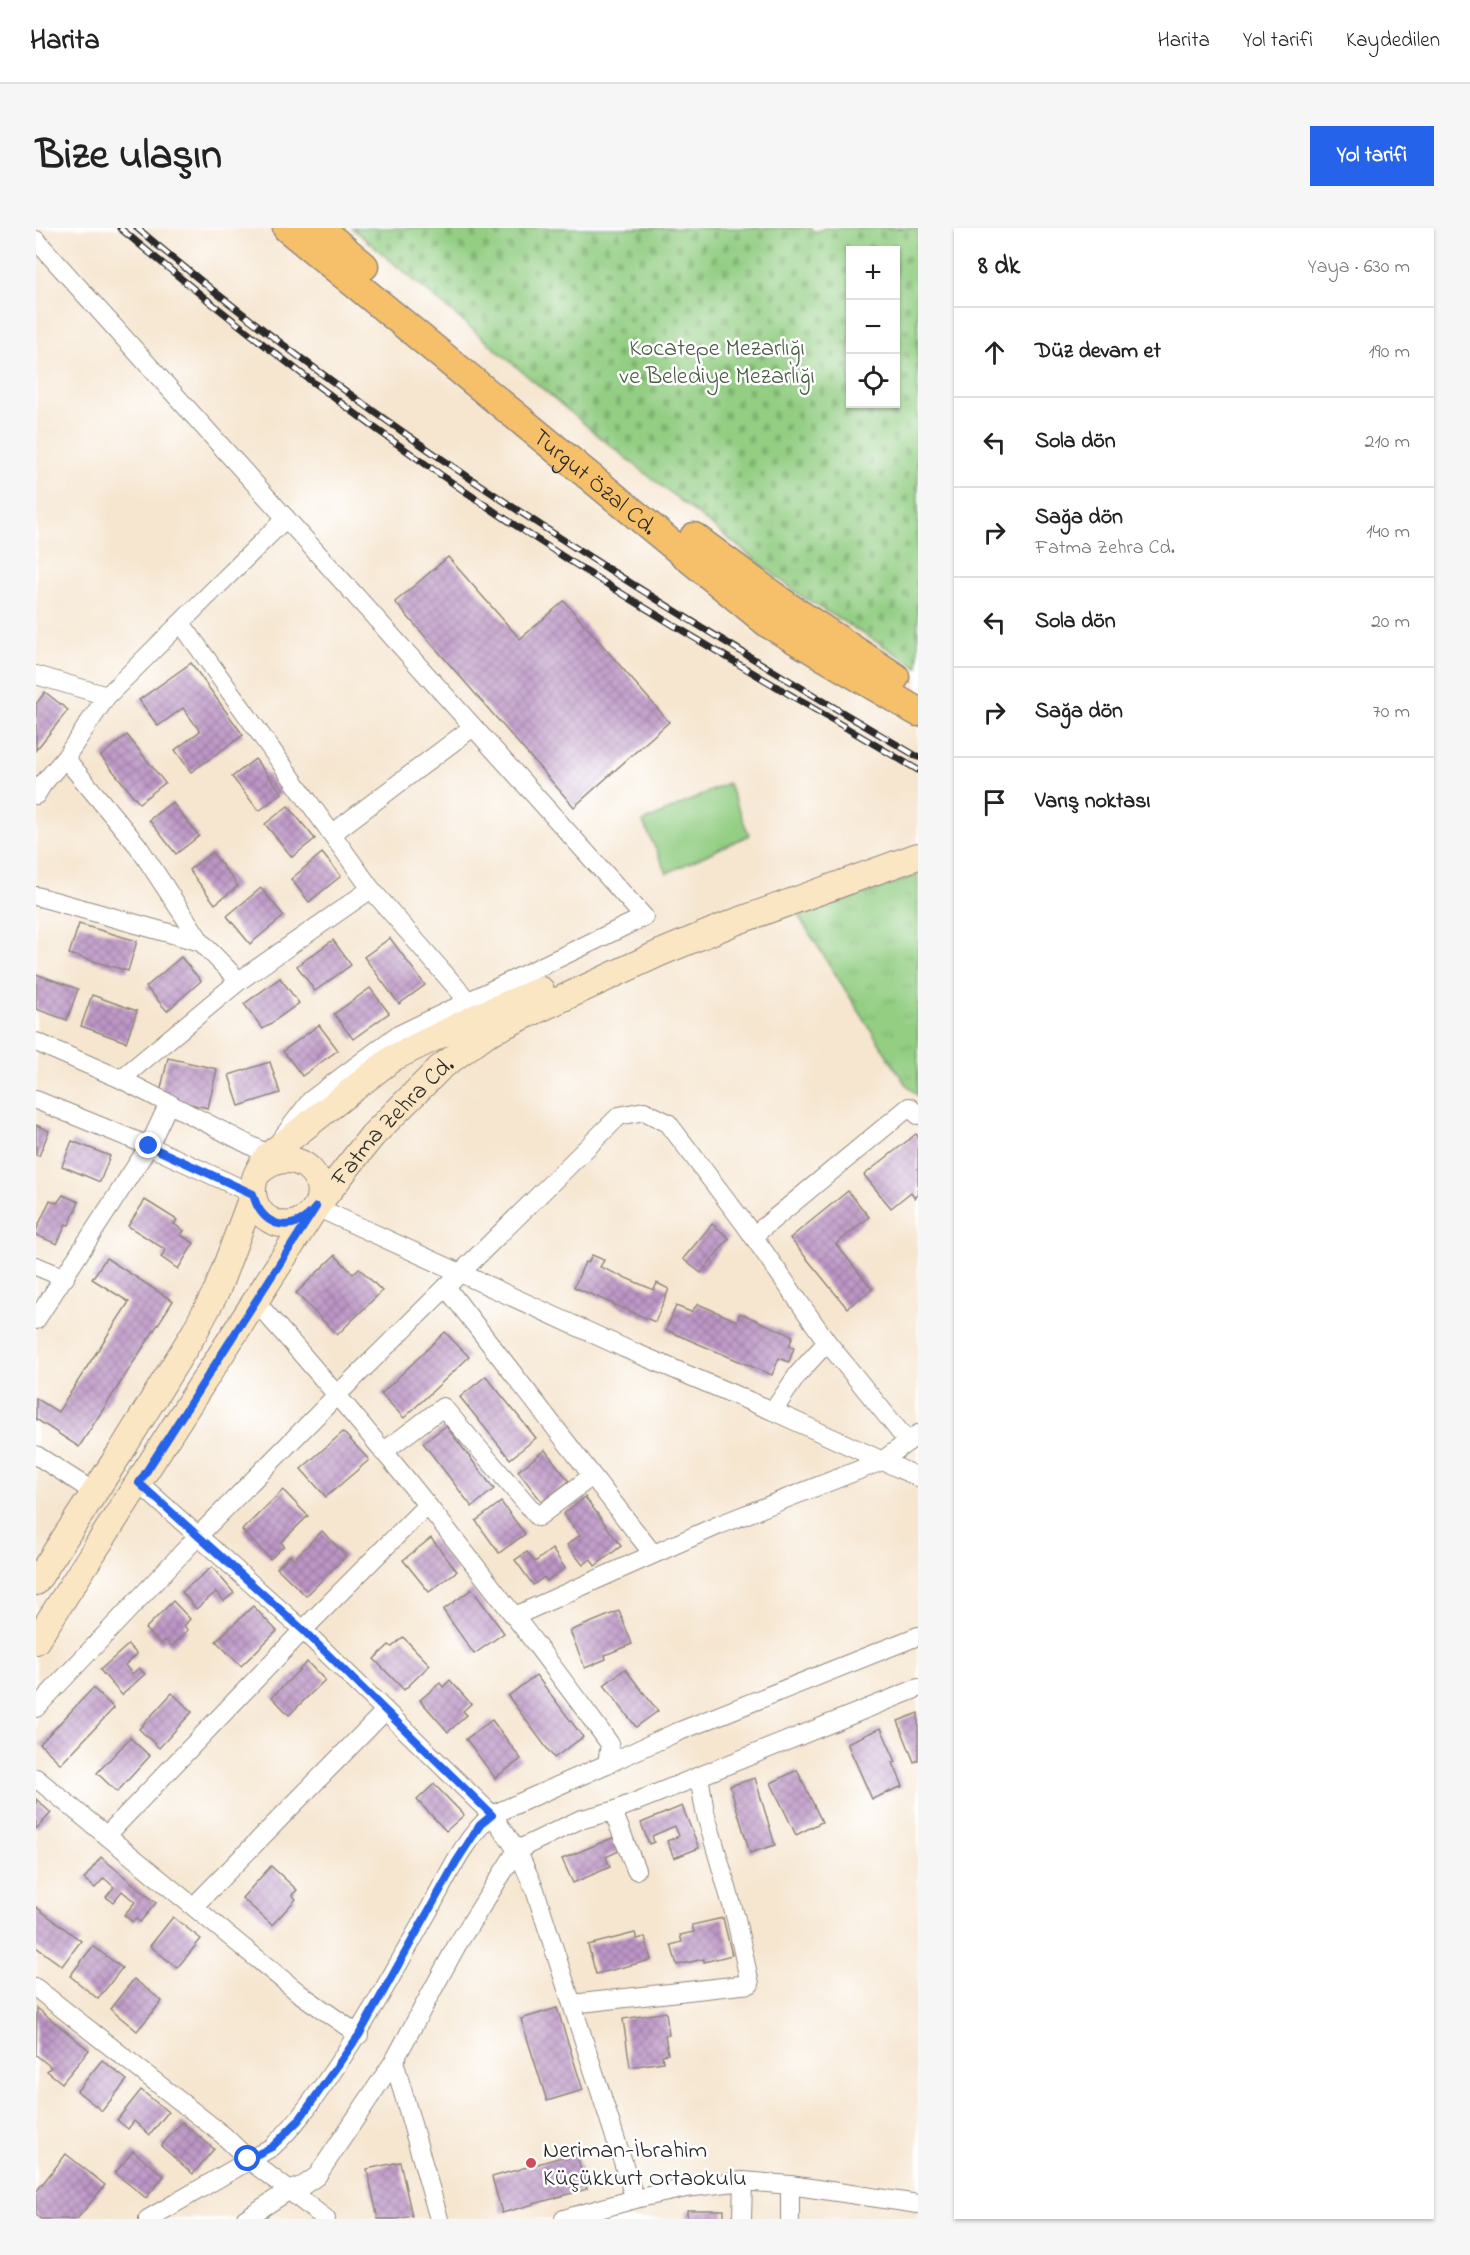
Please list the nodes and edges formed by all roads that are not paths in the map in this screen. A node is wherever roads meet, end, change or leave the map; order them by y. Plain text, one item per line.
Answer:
1 (287, 228) edge
2 (319, 228) edge
3 (36, 240) edge
4 (286, 519) junction
5 (181, 623) junction
6 (36, 675) edge
7 (918, 689) edge
8 (107, 696) junction
9 (918, 712) edge
10 (473, 727) junction
11 (65, 759) junction
12 (36, 795) edge
13 (333, 833) junction
14 (918, 842) edge
15 (918, 856) edge
16 (371, 889) junction
17 (36, 896) edge
18 (201, 942) junction
19 (239, 981) junction
20 (580, 982) junction
21 (468, 1001) junction
22 (36, 1042) edge
23 (121, 1079) junction
24 (36, 1100) edge
25 (169, 1103) junction
26 (918, 1115) edge
27 (149, 1146) junction
28 (260, 1173) junction
29 (316, 1207) junction
30 (753, 1236) junction
31 (36, 1266) edge
32 (460, 1273) junction
33 (64, 1278) junction
34 (446, 1287) junction
35 (255, 1301) junction
36 (36, 1320) edge
37 (827, 1342) junction
38 (336, 1396) junction
39 (773, 1411) junction
40 (913, 1438) edge
41 (383, 1452) junction
42 (36, 1455) edge
43 (882, 1461) junction
44 (592, 1476) junction
45 (918, 1477) edge
46 (139, 1483) junction
47 (94, 1492) junction
48 (428, 1505) junction
49 (199, 1535) junction
50 (653, 1554) junction
51 (36, 1582) edge
52 (515, 1616) junction
53 (303, 1630) junction
54 (918, 1636) edge
55 (36, 1641) edge
56 (918, 1688) edge
57 (36, 1708) edge
58 (385, 1711) junction
59 (607, 1764) junction
60 (699, 1776) junction
61 (36, 1778) edge
62 (613, 1811) junction
63 (492, 1815) junction
64 (106, 1835) junction
65 (517, 1850) junction
66 (636, 1870) dead end
67 (194, 1906) junction
68 (36, 1988) edge
69 (572, 2004) junction
70 (359, 2035) junction
71 (394, 2061) junction
72 (248, 2159) junction
73 (743, 2181) junction
74 (790, 2185) junction
75 (288, 2191) junction
76 (635, 2199) junction
77 (918, 2204) edge
78 (148, 2219) edge
79 (245, 2219) edge
80 (326, 2219) edge
81 (439, 2219) edge
82 (564, 2219) edge
83 (742, 2219) edge
84 (789, 2219) edge

1 - 9 main road, Turgut Özal Cd.
2 - 7 main road, Turgut Özal Cd.
3 - 4 street
4 - 5 street
4 - 10 street
5 - 8 street
5 - 13 street
6 - 8 street
8 - 11 street
10 - 13 street
10 - 21 street
11 - 12 street
11 - 18 street
13 - 16 street
14 - 20 main road, Fatma Zehra Cd.
15 - 20 main road, Fatma Zehra Cd.
16 - 19 street
16 - 21 street
17 - 18 street
18 - 19 street
19 - 23 street
20 - 28 main road, Fatma Zehra Cd.
20 - 29 main road, Fatma Zehra Cd.
21 - 28 street
22 - 23 street
23 - 25 street
24 - 27 street
25 - 27 street
25 - 28 street
26 - 30 street
27 - 28 street
27 - 33 street
28 - 29 main road
28 - 29 main road
28 - 47 main road
29 - 32 street
29 - 35 main road, Fatma Zehra Cd.
30 - 32 street
30 - 37 street
31 - 33 street
32 - 34 street
32 - 39 street
33 - 36 street
34 - 38 street
34 - 44 street
35 - 38 street
35 - 46 main road, Fatma Zehra Cd.
37 - 39 street
37 - 40 street
38 - 41 street
38 - 49 street
39 - 43 street
40 - 43 street
41 - 44 street
41 - 48 street
42 - 47 street
43 - 45 street
43 - 50 street
44 - 50 street
46 - 49 street
46 - 55 main road, Fatma Zehra Cd.
47 - 51 main road
48 - 52 street
48 - 53 street
49 - 53 street
49 - 57 street
50 - 52 street
52 - 59 street
53 - 58 street
53 - 64 street
54 - 59 street
56 - 60 street
58 - 63 street
58 - 67 street
59 - 63 street
60 - 62 street
60 - 69 street
61 - 64 street
62 - 65 street
62 - 66 street
63 - 65 street
63 - 70 street
64 - 67 street
65 - 69 street
65 - 71 street
67 - 70 street
68 - 72 street
69 - 76 street
70 - 72 street
71 - 75 street
71 - 81 street
72 - 75 street
72 - 78 street
73 - 74 street
73 - 76 street
73 - 83 street
74 - 77 street
74 - 84 street
75 - 79 street
75 - 80 street
76 - 82 street

